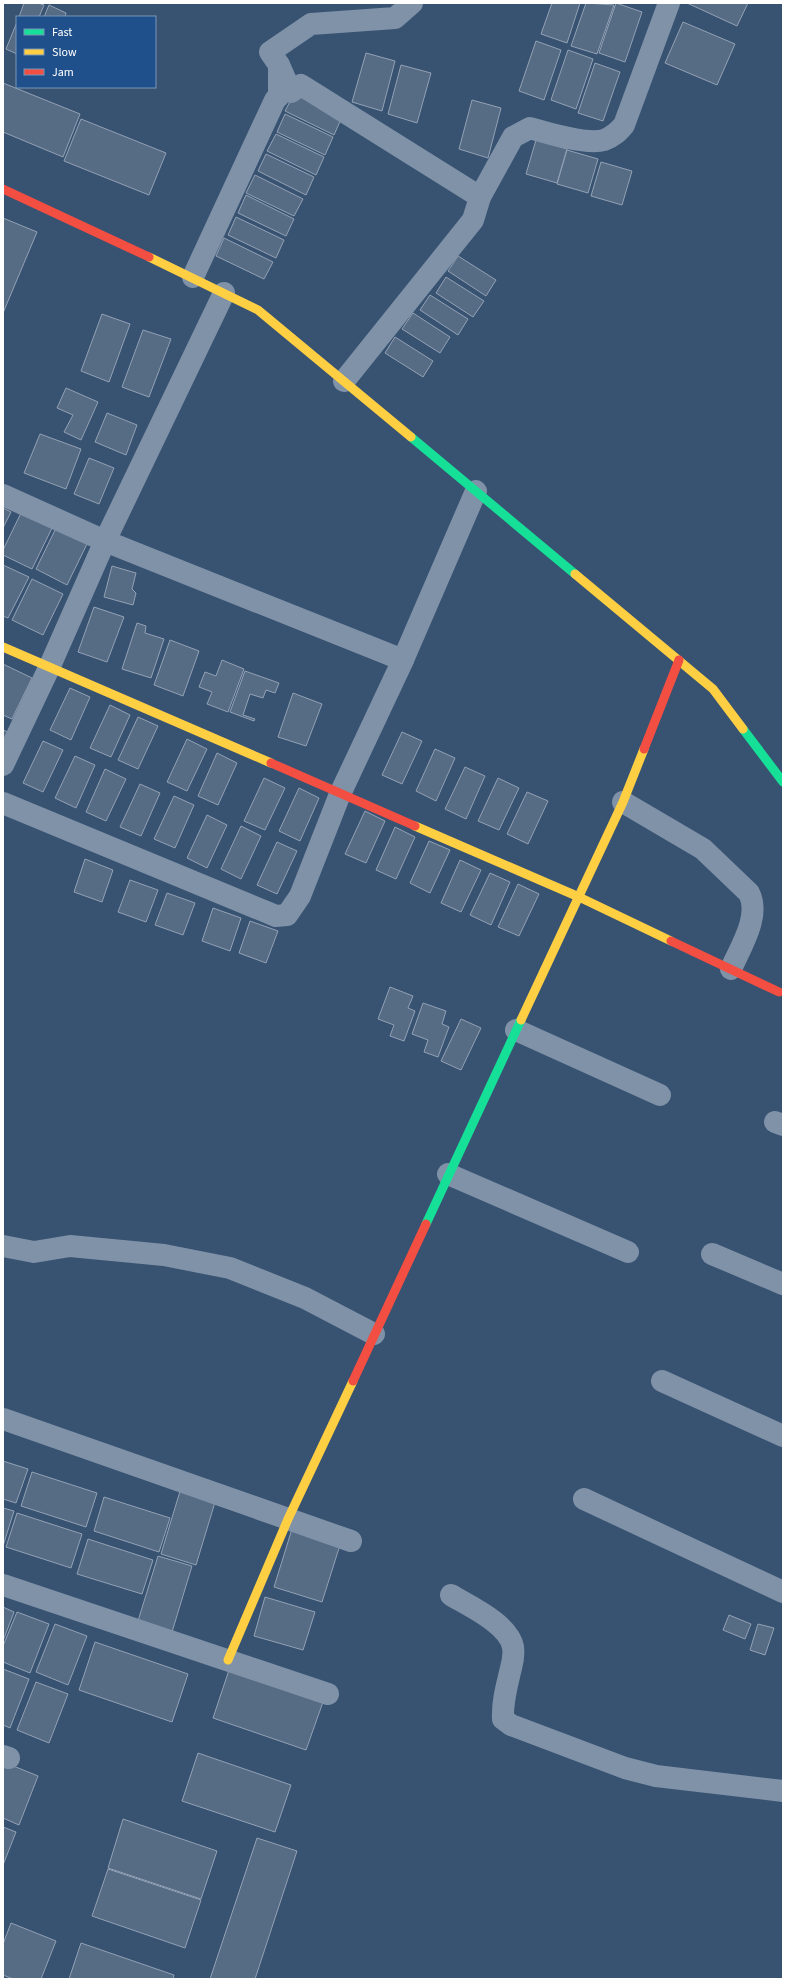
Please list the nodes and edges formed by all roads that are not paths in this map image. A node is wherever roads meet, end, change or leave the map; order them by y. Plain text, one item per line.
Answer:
1 (412, 3) edge
2 (662, 4) edge
3 (279, 65) junction
4 (3, 189) edge
5 (480, 196) junction
6 (193, 277) junction
7 (224, 293) junction
8 (344, 381) junction
9 (476, 491) junction
10 (3, 495) edge
11 (104, 541) junction
12 (3, 647) edge
13 (403, 660) junction
14 (679, 660) junction
15 (49, 668) junction
16 (3, 765) edge
17 (783, 782) edge
18 (340, 794) junction
19 (623, 802) junction
20 (3, 803) edge
21 (579, 897) junction
22 (731, 969) junction
23 (779, 992) dead end
24 (516, 1030) junction
25 (660, 1095) dead end
26 (448, 1174) junction
27 (3, 1246) edge
28 (628, 1252) dead end
29 (712, 1254) dead end
30 (783, 1284) edge
31 (374, 1334) junction
32 (662, 1381) dead end
33 (3, 1419) edge
34 (783, 1436) edge
35 (584, 1499) dead end
36 (288, 1519) junction
37 (351, 1541) dead end
38 (3, 1585) edge
39 (783, 1592) edge
40 (451, 1595) dead end
41 (228, 1660) junction
42 (328, 1694) dead end
43 (783, 1792) edge

1 - 3 street
2 - 5 street
3 - 5 street
3 - 6 street
4 - 6 street
5 - 8 street
6 - 7 street
7 - 8 street
7 - 11 street
8 - 9 street
9 - 13 street
9 - 14 street
10 - 11 street
11 - 13 street
11 - 15 street
12 - 15 street
13 - 18 street
14 - 17 street
14 - 19 street
15 - 16 street
15 - 18 street
18 - 20 street
18 - 21 street
19 - 21 street
19 - 22 street
21 - 22 street
21 - 24 street
22 - 23 street
24 - 25 street
24 - 26 street
26 - 28 street
26 - 31 street
27 - 31 street
29 - 30 street
31 - 36 street
32 - 34 street
33 - 36 street
35 - 39 street
36 - 37 street
36 - 41 street
38 - 41 street
40 - 43 street
41 - 42 street

